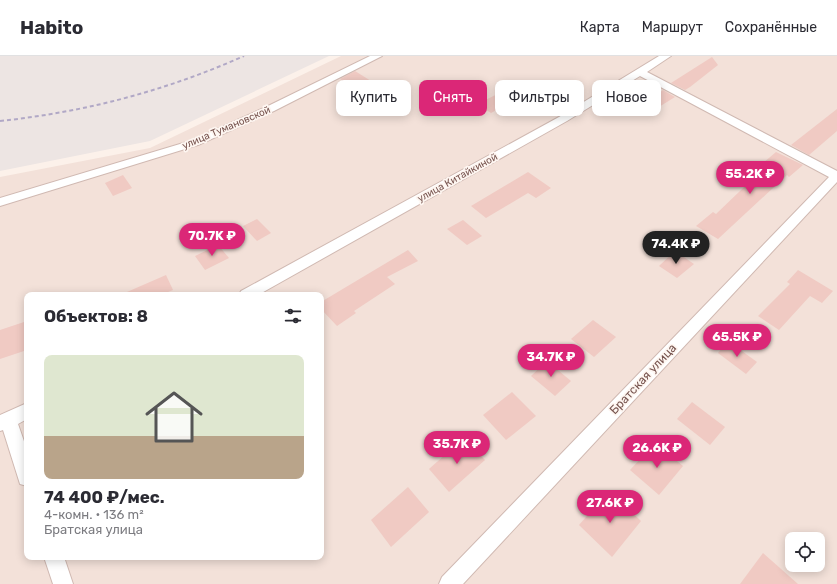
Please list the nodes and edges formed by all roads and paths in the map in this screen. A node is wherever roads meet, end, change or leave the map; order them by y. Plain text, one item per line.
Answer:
1 (377, 56) edge
2 (666, 56) edge
3 (640, 72) junction
4 (837, 175) edge
5 (0, 202) edge
6 (251, 292) edge
7 (24, 412) edge
8 (4, 421) edge
9 (24, 470) edge
10 (55, 560) edge
11 (63, 584) edge
12 (449, 584) edge

1 - 5 street, улица Тумановской
2 - 3 street, улица Китайкиной
3 - 4 street
3 - 6 street, улица Китайкиной
4 - 12 street, Братская улица
7 - 8 street
8 - 9 street
10 - 11 street

